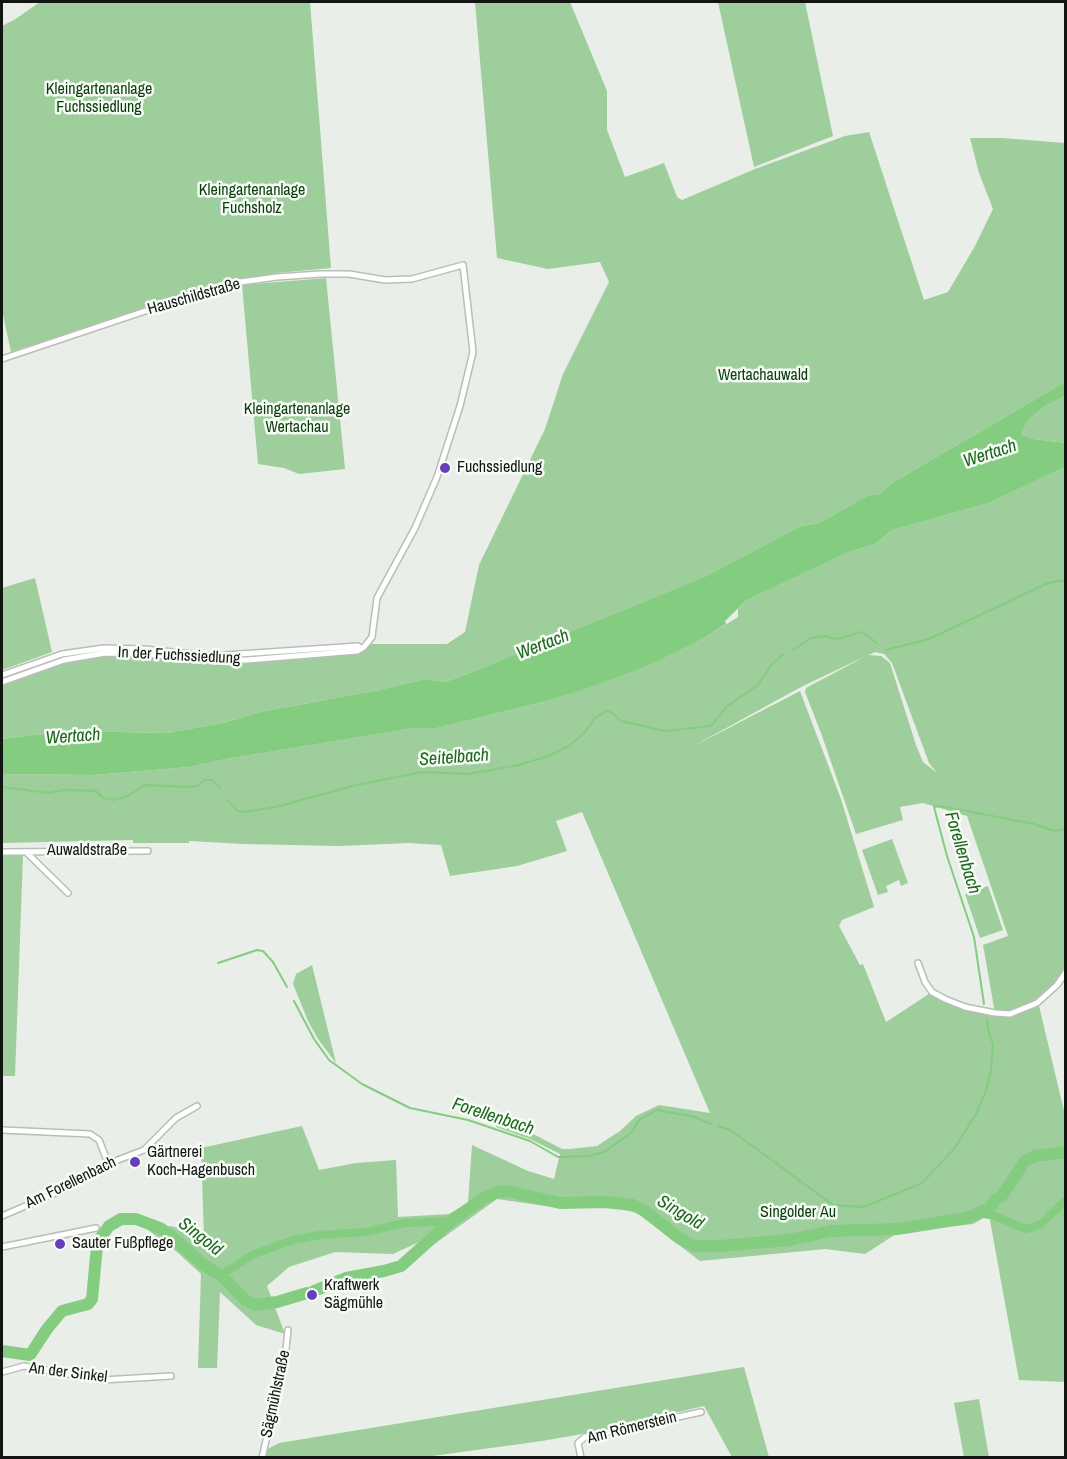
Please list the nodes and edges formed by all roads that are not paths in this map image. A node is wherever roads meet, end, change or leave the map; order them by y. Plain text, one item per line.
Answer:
1 (2, 359) edge
2 (360, 648) junction
3 (2, 675) edge
4 (2, 682) edge
5 (148, 851) dead end
6 (2, 852) edge
7 (27, 852) junction
8 (68, 893) dead end
9 (918, 963) dead end
10 (1065, 972) edge
11 (197, 1106) dead end
12 (2, 1130) edge
13 (108, 1163) junction
14 (2, 1216) edge
15 (96, 1228) dead end
16 (2, 1247) edge
17 (288, 1330) dead end
18 (2, 1372) edge
19 (171, 1376) dead end
20 (701, 1412) dead end
21 (262, 1458) edge
22 (581, 1458) edge

1 - 2 street, Hauschildstraße
2 - 3 street, In der Fuchssiedlung
2 - 4 street, In der Fuchssiedlung
5 - 7 street, Auwaldstraße
6 - 7 street, Auwaldstraße
7 - 8 street, Auwaldstraße
9 - 10 street
11 - 13 street, Am Forellenbach
12 - 13 street
13 - 14 street, Am Forellenbach
15 - 16 street
17 - 21 street, Sägmühlstraße
18 - 19 street, An der Sinkel
20 - 22 street, Am Römerstein

